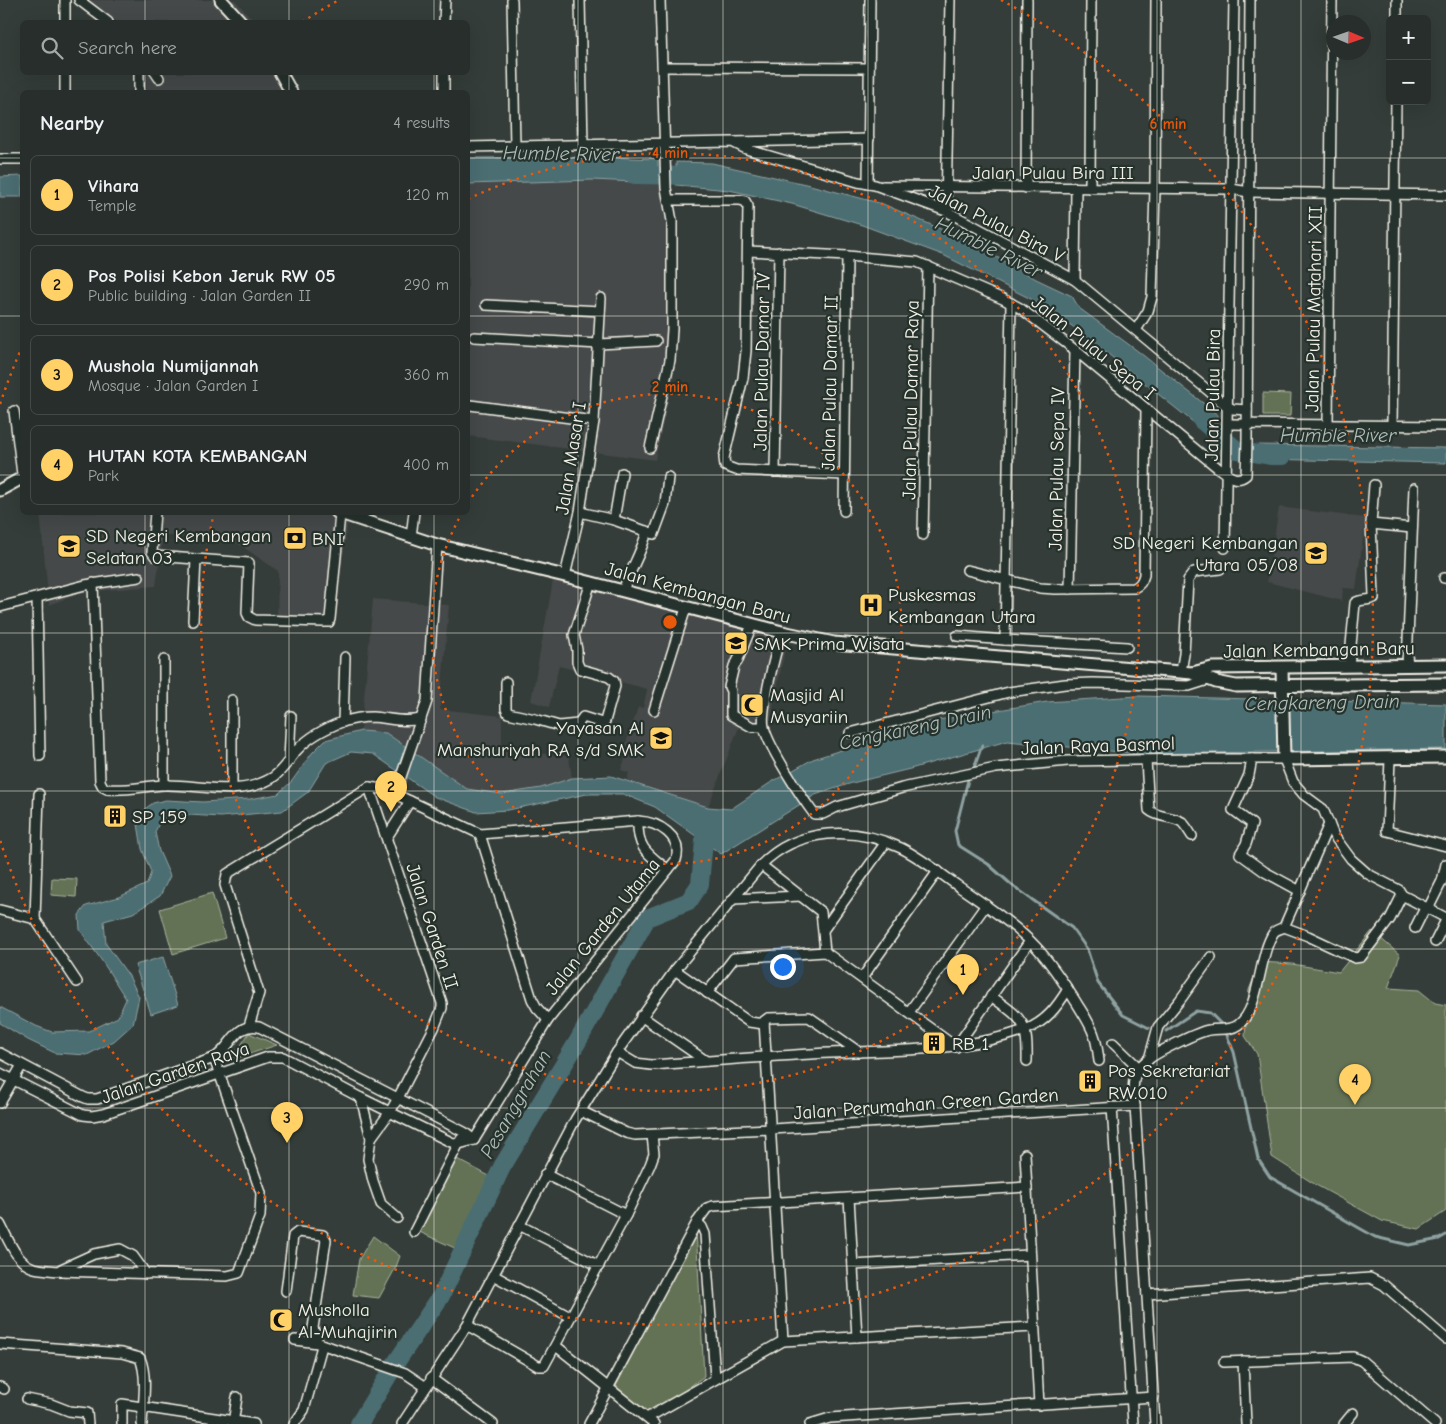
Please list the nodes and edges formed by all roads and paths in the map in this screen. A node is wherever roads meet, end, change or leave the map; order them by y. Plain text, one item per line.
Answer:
1 (65, 0) edge
2 (79, 0) edge
3 (221, 0) edge
4 (445, 0) edge
5 (512, 0) edge
6 (580, 0) edge
7 (660, 0) edge
8 (870, 0) edge
9 (950, 0) edge
10 (1028, 0) edge
11 (1091, 0) edge
12 (1156, 0) edge
13 (1234, 0) edge
14 (1250, 0) edge
15 (1332, 0) edge
16 (1397, 0) edge
17 (1397, 15) edge
18 (65, 20) edge
19 (105, 20) edge
20 (239, 20) edge
21 (444, 20) edge
22 (663, 66) junction
23 (869, 68) junction
24 (65, 75) edge
25 (139, 75) edge
26 (282, 75) edge
27 (444, 75) edge
28 (65, 90) edge
29 (139, 90) edge
30 (290, 90) edge
31 (444, 90) edge
32 (1396, 105) edge
33 (869, 138) junction
34 (732, 142) junction
35 (583, 145) junction
36 (515, 146) junction
37 (470, 147) edge
38 (665, 147) junction
39 (0, 159) edge
40 (20, 159) edge
41 (872, 185) junction
42 (947, 187) junction
43 (1026, 188) junction
44 (1076, 188) junction
45 (1090, 188) junction
46 (1155, 189) junction
47 (1231, 189) junction
48 (1249, 192) junction
49 (667, 193) junction
50 (1331, 193) junction
51 (1394, 194) junction
52 (1446, 194) edge
53 (946, 211) junction
54 (748, 251) junction
55 (779, 252) junction
56 (847, 256) junction
57 (928, 266) junction
58 (1075, 280) junction
59 (601, 298) dead end
60 (1011, 303) junction
61 (486, 305) dead end
62 (600, 311) junction
63 (1136, 330) junction
64 (474, 337) dead end
65 (656, 341) dead end
66 (599, 344) junction
67 (1075, 350) junction
68 (470, 405) dead end
69 (1228, 407) junction
70 (1146, 410) junction
71 (1247, 410) junction
72 (14, 411) dead end
73 (594, 421) junction
74 (1247, 423) junction
75 (1228, 424) junction
76 (1328, 424) junction
77 (1392, 425) junction
78 (1446, 426) edge
79 (650, 448) dead end
80 (20, 460) edge
81 (1227, 470) junction
82 (775, 472) junction
83 (622, 473) dead end
84 (844, 476) junction
85 (20, 477) edge
86 (668, 477) dead end
87 (1374, 485) dead end
88 (1414, 488) dead end
89 (0, 490) edge
90 (844, 511) dead end
91 (580, 512) junction
92 (155, 515) edge
93 (338, 515) edge
94 (344, 515) edge
95 (414, 515) edge
96 (614, 520) junction
97 (1371, 524) junction
98 (1412, 528) junction
99 (648, 531) junction
100 (923, 535) dead end
101 (411, 537) junction
102 (437, 545) junction
103 (1225, 548) dead end
104 (196, 559) junction
105 (1220, 569) dead end
106 (967, 570) dead end
107 (565, 576) junction
108 (139, 577) dead end
109 (1006, 580) junction
110 (591, 582) junction
111 (93, 583) junction
112 (1070, 589) junction
113 (623, 591) junction
114 (37, 598) junction
115 (0, 607) edge
116 (686, 608) junction
117 (193, 620) dead end
118 (752, 625) junction
119 (782, 632) junction
120 (957, 636) dead end
121 (1005, 640) junction
122 (1127, 647) dead end
123 (345, 657) dead end
124 (164, 660) dead end
125 (1407, 665) junction
126 (1446, 665) edge
127 (1349, 666) junction
128 (1282, 668) junction
129 (1187, 672) junction
130 (1208, 680) junction
131 (506, 682) dead end
132 (1446, 684) edge
133 (1283, 691) junction
134 (232, 700) dead end
135 (654, 710) dead end
136 (290, 716) dead end
137 (421, 719) junction
138 (343, 722) junction
139 (763, 727) junction
140 (850, 732) dead end
141 (40, 756) dead end
142 (1284, 757) junction
143 (1446, 757) edge
144 (1252, 759) junction
145 (1390, 759) junction
146 (1146, 760) junction
147 (289, 761) junction
148 (164, 785) junction
149 (369, 787) junction
150 (232, 789) junction
151 (39, 794) dead end
152 (395, 794) junction
153 (410, 801) junction
154 (638, 821) junction
155 (1329, 824) junction
156 (480, 834) junction
157 (1192, 836) dead end
158 (387, 837) junction
159 (886, 842) junction
160 (1446, 846) edge
161 (1446, 864) edge
162 (761, 865) junction
163 (668, 870) junction
164 (938, 872) junction
165 (1300, 891) junction
166 (1402, 895) junction
167 (801, 896) junction
168 (733, 899) junction
169 (986, 906) junction
170 (1426, 908) junction
171 (0, 910) edge
172 (35, 919) junction
173 (1446, 919) edge
174 (1284, 927) junction
175 (824, 928) junction
176 (1415, 928) dead end
177 (1030, 941) junction
178 (1435, 942) dead end
179 (825, 952) junction
180 (1211, 956) dead end
181 (675, 970) junction
182 (862, 978) junction
183 (78, 982) dead end
184 (1068, 989) junction
185 (707, 993) junction
186 (991, 996) junction
187 (909, 1012) junction
188 (641, 1016) junction
189 (548, 1020) junction
190 (764, 1024) junction
191 (249, 1026) junction
192 (1026, 1030) junction
193 (289, 1043) junction
194 (1113, 1043) dead end
195 (956, 1047) junction
196 (617, 1052) junction
197 (859, 1052) junction
198 (0, 1053) edge
199 (283, 1057) junction
200 (767, 1057) junction
201 (214, 1058) junction
202 (1149, 1058) junction
203 (1099, 1060) dead end
204 (707, 1061) junction
205 (1027, 1061) dead end
206 (22, 1065) junction
207 (1140, 1068) junction
208 (221, 1073) junction
209 (0, 1074) edge
210 (12, 1081) junction
211 (128, 1089) junction
212 (361, 1098) junction
213 (398, 1098) junction
214 (0, 1102) edge
215 (133, 1104) junction
216 (1134, 1106) junction
217 (1112, 1108) junction
218 (581, 1110) junction
219 (390, 1112) junction
220 (772, 1129) junction
221 (464, 1132) junction
222 (652, 1135) junction
223 (370, 1138) junction
224 (474, 1140) junction
225 (460, 1144) junction
226 (1025, 1154) dead end
227 (545, 1174) junction
228 (1027, 1187) junction
229 (849, 1198) junction
230 (776, 1202) junction
231 (626, 1215) junction
232 (397, 1218) dead end
233 (697, 1222) junction
234 (0, 1224) edge
235 (519, 1225) junction
236 (414, 1232) dead end
237 (1030, 1255) junction
238 (853, 1265) junction
239 (599, 1266) junction
240 (59, 1270) junction
241 (146, 1274) junction
242 (493, 1276) junction
243 (286, 1291) dead end
244 (1148, 1294) junction
245 (570, 1317) junction
246 (467, 1325) junction
247 (1034, 1327) junction
248 (857, 1337) junction
249 (1446, 1338) edge
250 (294, 1340) dead end
251 (784, 1341) junction
252 (0, 1344) edge
253 (320, 1344) junction
254 (556, 1346) junction
255 (1243, 1361) junction
256 (1224, 1362) dead end
257 (431, 1378) junction
258 (715, 1378) junction
259 (426, 1386) junction
260 (608, 1388) junction
261 (1154, 1397) junction
262 (237, 1398) dead end
263 (1132, 1398) junction
264 (27, 1399) dead end
265 (1039, 1405) junction
266 (142, 1406) junction
267 (1353, 1413) dead end
268 (650, 1421) edge
269 (234, 1423) edge
270 (1431, 1423) edge
271 (88, 1424) edge
272 (122, 1424) edge
273 (142, 1424) edge
274 (254, 1424) edge
275 (294, 1424) edge
276 (402, 1424) edge
277 (493, 1424) edge
278 (589, 1424) edge
279 (810, 1424) edge
280 (1133, 1424) edge
281 (1155, 1424) edge
282 (1246, 1424) edge
283 (1344, 1424) edge

1 - 18 street
2 - 19 street
3 - 20 main road
4 - 21 street
5 - 36 street
6 - 35 street
7 - 22 street
8 - 23 street
9 - 42 street
10 - 43 street
11 - 45 street
12 - 46 street
13 - 47 street, Jalan Pulau Bira
14 - 48 street, Jalan Pulau Bira
15 - 50 street, Jalan Pulau Matahari XII
16 - 17 street
22 - 23 street
22 - 38 street
23 - 33 street
24 - 28 street
25 - 29 street
26 - 30 main road
27 - 31 street
32 - 51 street
33 - 34 street
33 - 41 street
34 - 38 street, Jalan Pulau Bira V
34 - 41 street, Jalan Pulau Bira V
35 - 36 street, Jalan Pulau Bira V
35 - 38 street, Jalan Pulau Bira V
36 - 37 street, Jalan Pulau Bira V
38 - 49 street
39 - 40 street
41 - 42 street, Jalan Pulau Bira III
41 - 53 street, Jalan Pulau Bira V
42 - 43 street, Jalan Pulau Bira III
42 - 53 street
43 - 44 street, Jalan Pulau Bira III
44 - 45 street, Jalan Pulau Bira III
44 - 58 street
45 - 46 street, Jalan Pulau Bira III
46 - 47 street, Jalan Pulau Bira III
46 - 63 street
47 - 48 street, Jalan Pulau Bira III
47 - 69 street, Jalan Pulau Bira
48 - 50 street, Jalan Pulau Bira III
48 - 71 street, Jalan Pulau Bira
49 - 54 street
49 - 79 street
50 - 51 street, Jalan Pulau Bira III
50 - 76 street, Jalan Pulau Matahari XII
51 - 52 street, Jalan Pulau Bira III
51 - 77 street
53 - 58 street, Jalan Pulau Bira V
54 - 55 street, Jalan Pulau Sepa I
54 - 82 street
55 - 56 street, Jalan Pulau Sepa I
55 - 82 street, Jalan Pulau Damar IV
56 - 57 street, Jalan Pulau Sepa I
56 - 84 street, Jalan Pulau Damar II
57 - 60 street, Jalan Pulau Sepa I
57 - 100 street, Jalan Pulau Damar Raya
58 - 63 street, Jalan Pulau Bira V
59 - 62 street, Jalan Masar I
60 - 67 street, Jalan Pulau Sepa I
60 - 109 street
61 - 62 street
62 - 66 street, Jalan Masar I
63 - 69 street, Jalan Pulau Bira V
64 - 66 street
65 - 66 street
66 - 73 street, Jalan Masar I
67 - 70 street, Jalan Pulau Sepa I
67 - 112 street, Jalan Pulau Sepa IV
68 - 73 street
69 - 71 street
69 - 75 street, Jalan Pulau Bira
70 - 81 street, Jalan Pulau Sepa I
70 - 112 street
71 - 74 street, Jalan Pulau Bira
72 - 80 street
73 - 91 street, Jalan Masar I
74 - 75 street
74 - 76 street
74 - 81 street, Jalan Pulau Bira
75 - 81 street, Jalan Pulau Bira
76 - 77 street
77 - 78 street
81 - 103 street
82 - 84 street
83 - 96 street
84 - 90 street, Jalan Pulau Damar II
85 - 89 main road
86 - 99 street
87 - 97 street
88 - 98 street
91 - 96 street
91 - 107 street, Jalan Masar I
92 - 104 street
93 - 104 street
94 - 101 main road, Jalan Kembangan Baru
95 - 101 street
96 - 99 street
97 - 98 street
97 - 127 street
98 - 125 street
99 - 113 street
101 - 102 main road, Jalan Kembangan Baru
102 - 107 main road, Jalan Kembangan Baru
102 - 137 street
104 - 117 street
105 - 129 street
106 - 109 street
107 - 110 main road, Jalan Kembangan Baru
108 - 111 street
109 - 112 street
109 - 121 street
110 - 113 main road, Jalan Kembangan Baru
110 - 131 street
111 - 114 street
111 - 148 street
113 - 116 main road, Jalan Kembangan Baru
114 - 115 street
114 - 141 street
116 - 118 main road, Jalan Kembangan Baru
116 - 135 street
118 - 119 main road, Jalan Kembangan Baru
118 - 139 street
119 - 129 main road, Jalan Kembangan Baru
119 - 139 street
120 - 121 street
121 - 122 street
123 - 138 street
124 - 148 street
125 - 126 main road, Jalan Kembangan Baru
125 - 127 main road, Jalan Kembangan Baru
127 - 128 main road, Jalan Kembangan Baru
128 - 129 main road, Jalan Kembangan Baru
128 - 133 main road
129 - 130 main road, Jalan Kembangan Baru
130 - 133 main road, Jalan Kembangan Baru
130 - 140 street
132 - 133 main road, Jalan Kembangan Baru
133 - 142 main road
134 - 150 street
136 - 147 street
137 - 138 street
137 - 152 street
138 - 147 street
139 - 146 street, Jalan Raya Basmol
142 - 144 street, Jalan Raya Basmol
142 - 145 main road, Jalan Raya Basmol
142 - 155 street
143 - 145 main road, Jalan Raya Basmol
144 - 146 street, Jalan Raya Basmol
144 - 165 street
145 - 160 street
146 - 157 street
147 - 150 street
148 - 150 street
149 - 152 street
149 - 158 street, Jalan Garden II
149 - 191 street, Jalan Garden Raya
151 - 172 street
152 - 153 street
153 - 156 street, Jalan Garden Utama
153 - 158 street
154 - 156 street, Jalan Garden Utama
154 - 163 street
154 - 163 street, Jalan Garden Utama
155 - 165 street
155 - 166 street
156 - 189 street
158 - 213 street, Jalan Garden II
159 - 162 street
159 - 164 street
159 - 175 street
161 - 170 street
162 - 167 street
162 - 168 street
163 - 189 street, Jalan Garden Utama
164 - 169 street
164 - 182 street
165 - 174 street
166 - 170 street
166 - 174 street
167 - 168 street
167 - 175 street
168 - 181 street
169 - 177 street
169 - 187 street
170 - 173 street
170 - 176 street
171 - 172 street
172 - 183 street
173 - 178 street
174 - 202 street
175 - 179 street
177 - 184 street
177 - 186 street
179 - 182 street
179 - 185 street
180 - 202 street
181 - 185 street
181 - 188 street
182 - 187 street
184 - 192 street
184 - 203 street
185 - 190 street
186 - 192 street
186 - 195 street
187 - 195 street
188 - 196 street
188 - 204 street
189 - 224 street, Jalan Garden Utama
190 - 197 street
190 - 200 street, Jalan Perumahan Green Garden
191 - 193 street, Jalan Garden Raya
191 - 201 street, Jalan Garden Raya
192 - 195 street
192 - 205 street, Jalan Perumahan Green Garden
193 - 199 street
193 - 213 street, Jalan Garden Raya
194 - 207 street
195 - 197 street
196 - 204 street
196 - 218 street
197 - 200 street
198 - 206 street, Jalan Garden Raya
199 - 208 street, Jalan Garden Raya
199 - 212 street
200 - 204 street
200 - 220 street, Jalan Perumahan Green Garden
201 - 208 street
201 - 211 street, Jalan Garden Raya
202 - 207 street
206 - 210 street
206 - 211 street, Jalan Garden Raya
207 - 216 street
208 - 215 street, Jalan Garden Raya
208 - 241 street
209 - 210 street, Jalan Garden Raya
210 - 214 street
210 - 215 street, Jalan Garden Raya
211 - 215 street
212 - 219 street
212 - 223 street
213 - 219 street
213 - 221 street, Jalan Garden Raya
216 - 217 street, Jalan Perumahan Green Garden
216 - 244 street
217 - 220 street, Jalan Perumahan Green Garden
217 - 263 street
218 - 222 street, Jalan Perumahan Green Garden
218 - 227 street
219 - 223 street
219 - 225 street
220 - 222 street, Jalan Perumahan Green Garden
220 - 230 street, Jalan Perumahan Green Garden
221 - 224 street, Jalan Garden Raya
221 - 225 street
222 - 231 street
223 - 232 street
224 - 225 street
225 - 236 street
226 - 228 street
227 - 231 street
227 - 235 street
228 - 229 street
228 - 237 street
229 - 230 street
229 - 238 street
230 - 233 street
230 - 251 street, Jalan Perumahan Green Garden
231 - 239 street
233 - 258 street
233 - 260 street
234 - 240 street
235 - 239 street
235 - 242 street
237 - 238 street
237 - 247 street
238 - 248 street
239 - 245 street
240 - 241 street
240 - 241 street
242 - 245 street
242 - 246 street
243 - 253 street
244 - 249 street
244 - 261 street
245 - 254 street
246 - 254 street
246 - 257 street
247 - 248 street
247 - 265 street
248 - 251 street
250 - 253 street
251 - 258 street
252 - 266 street
253 - 259 street
253 - 275 street
254 - 260 street
255 - 256 street
255 - 270 street
255 - 282 street
257 - 259 street
257 - 277 street
258 - 268 street
259 - 276 street
260 - 268 street
260 - 278 street
261 - 263 street
261 - 281 street
262 - 269 street
263 - 265 street
263 - 280 street
264 - 271 street
265 - 279 street
266 - 269 street
266 - 272 street
266 - 273 street
267 - 283 street
269 - 274 street

